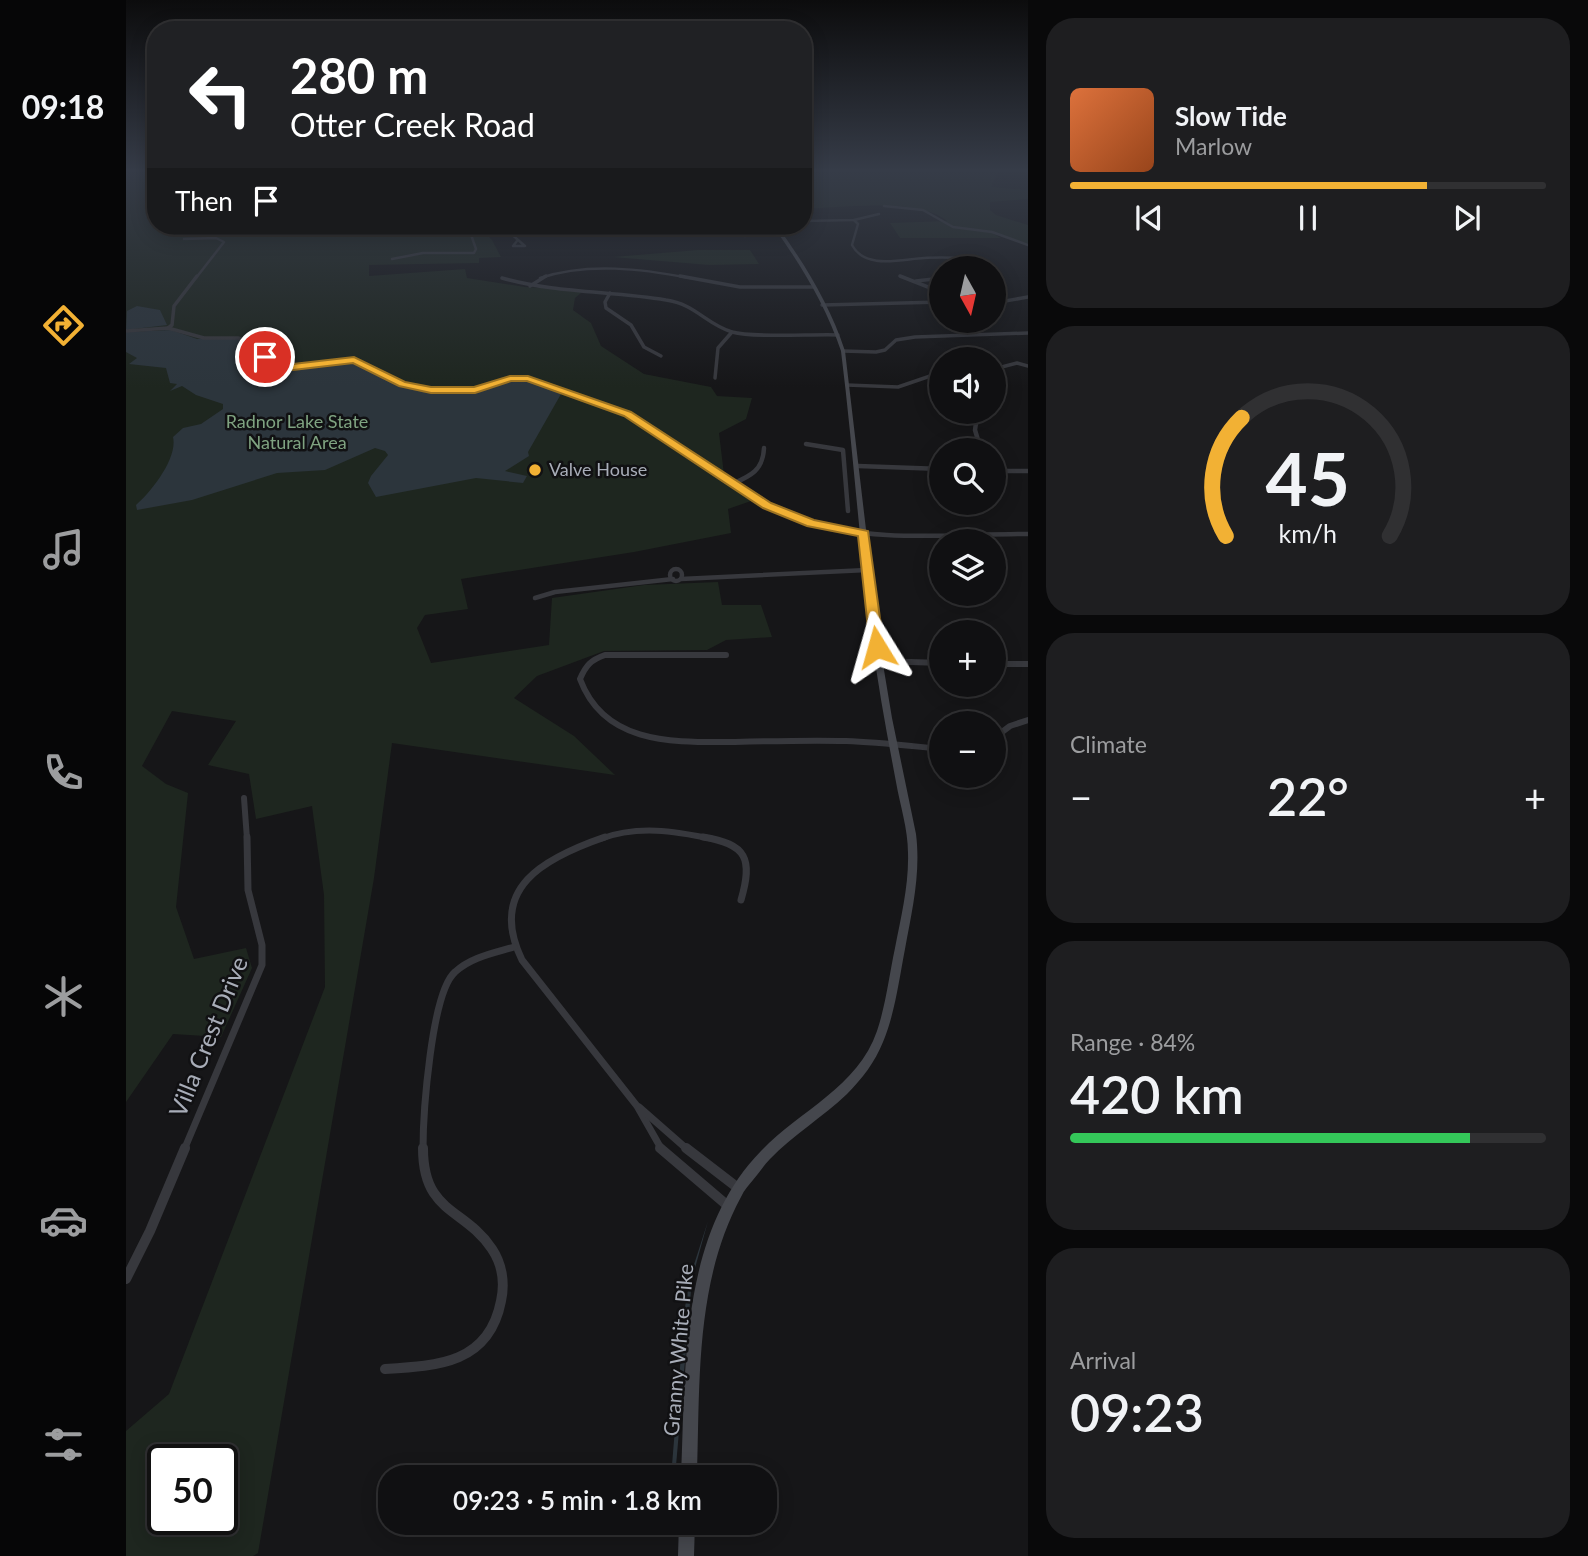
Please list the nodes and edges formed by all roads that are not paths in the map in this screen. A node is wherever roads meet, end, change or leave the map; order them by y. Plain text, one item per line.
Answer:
1 (224, 243) edge
2 (475, 243) edge
3 (788, 243) edge
4 (853, 243) edge
5 (392, 258) dead end
6 (929, 259) edge
7 (900, 276) dead end
8 (502, 278) dead end
9 (929, 280) edge
10 (916, 281) junction
11 (530, 286) junction
12 (813, 287) junction
13 (929, 287) edge
14 (610, 293) junction
15 (1028, 297) edge
16 (929, 301) edge
17 (1006, 301) edge
18 (822, 305) junction
19 (168, 328) junction
20 (126, 331) edge
21 (732, 332) junction
22 (1028, 332) edge
23 (838, 335) junction
24 (843, 352) junction
25 (660, 356) dead end
26 (1006, 366) edge
27 (1028, 366) edge
28 (929, 376) edge
29 (715, 378) dead end
30 (847, 385) junction
31 (806, 444) dead end
32 (764, 448) dead end
33 (858, 466) junction
34 (929, 469) edge
35 (1006, 471) edge
36 (1028, 471) edge
37 (732, 484) junction
38 (845, 485) junction
39 (859, 485) junction
40 (848, 511) dead end
41 (863, 534) junction
42 (1028, 534) edge
43 (867, 570) junction
44 (535, 598) dead end
45 (726, 655) dead end
46 (879, 662) junction
47 (929, 663) edge
48 (1006, 664) edge
49 (1028, 664) edge
50 (1028, 720) edge
51 (1006, 727) edge
52 (893, 744) junction
53 (929, 748) edge
54 (244, 797) dead end
55 (741, 900) dead end
56 (514, 947) junction
57 (637, 1106) junction
58 (738, 1188) junction
59 (728, 1206) junction
60 (126, 1279) edge
61 (385, 1369) dead end
62 (691, 1465) edge
63 (687, 1535) edge
64 (686, 1556) edge

1 - 19 street
2 - 5 street
3 - 12 main road, Granny White Pike
4 - 6 street
7 - 10 street
8 - 11 street
9 - 10 street
10 - 13 street
11 - 12 street
11 - 14 street
12 - 18 main road, Granny White Pike
14 - 21 street
14 - 25 street
15 - 17 street
16 - 18 street
18 - 23 main road, Granny White Pike
19 - 20 street
19 - 37 street
21 - 23 street
21 - 29 street
22 - 24 street
23 - 24 main road, Granny White Pike
24 - 30 main road, Granny White Pike
26 - 27 street
28 - 30 street
30 - 33 main road, Granny White Pike
31 - 38 street
32 - 37 street
33 - 34 street
33 - 39 main road, Granny White Pike
35 - 36 street
37 - 41 street
38 - 39 street
38 - 40 street
39 - 41 main road, Granny White Pike
41 - 42 street
41 - 43 main road, Granny White Pike
43 - 44 street
43 - 46 main road, Granny White Pike
45 - 52 street
46 - 47 street
46 - 52 main road, Granny White Pike
48 - 49 street
50 - 51 street
52 - 53 street
52 - 58 main road, Granny White Pike
54 - 60 street, Villa Crest Drive
55 - 56 street
56 - 57 street
56 - 61 street
57 - 58 street
57 - 59 street
58 - 59 main road, Granny White Pike
59 - 62 main road, Granny White Pike
63 - 64 main road

